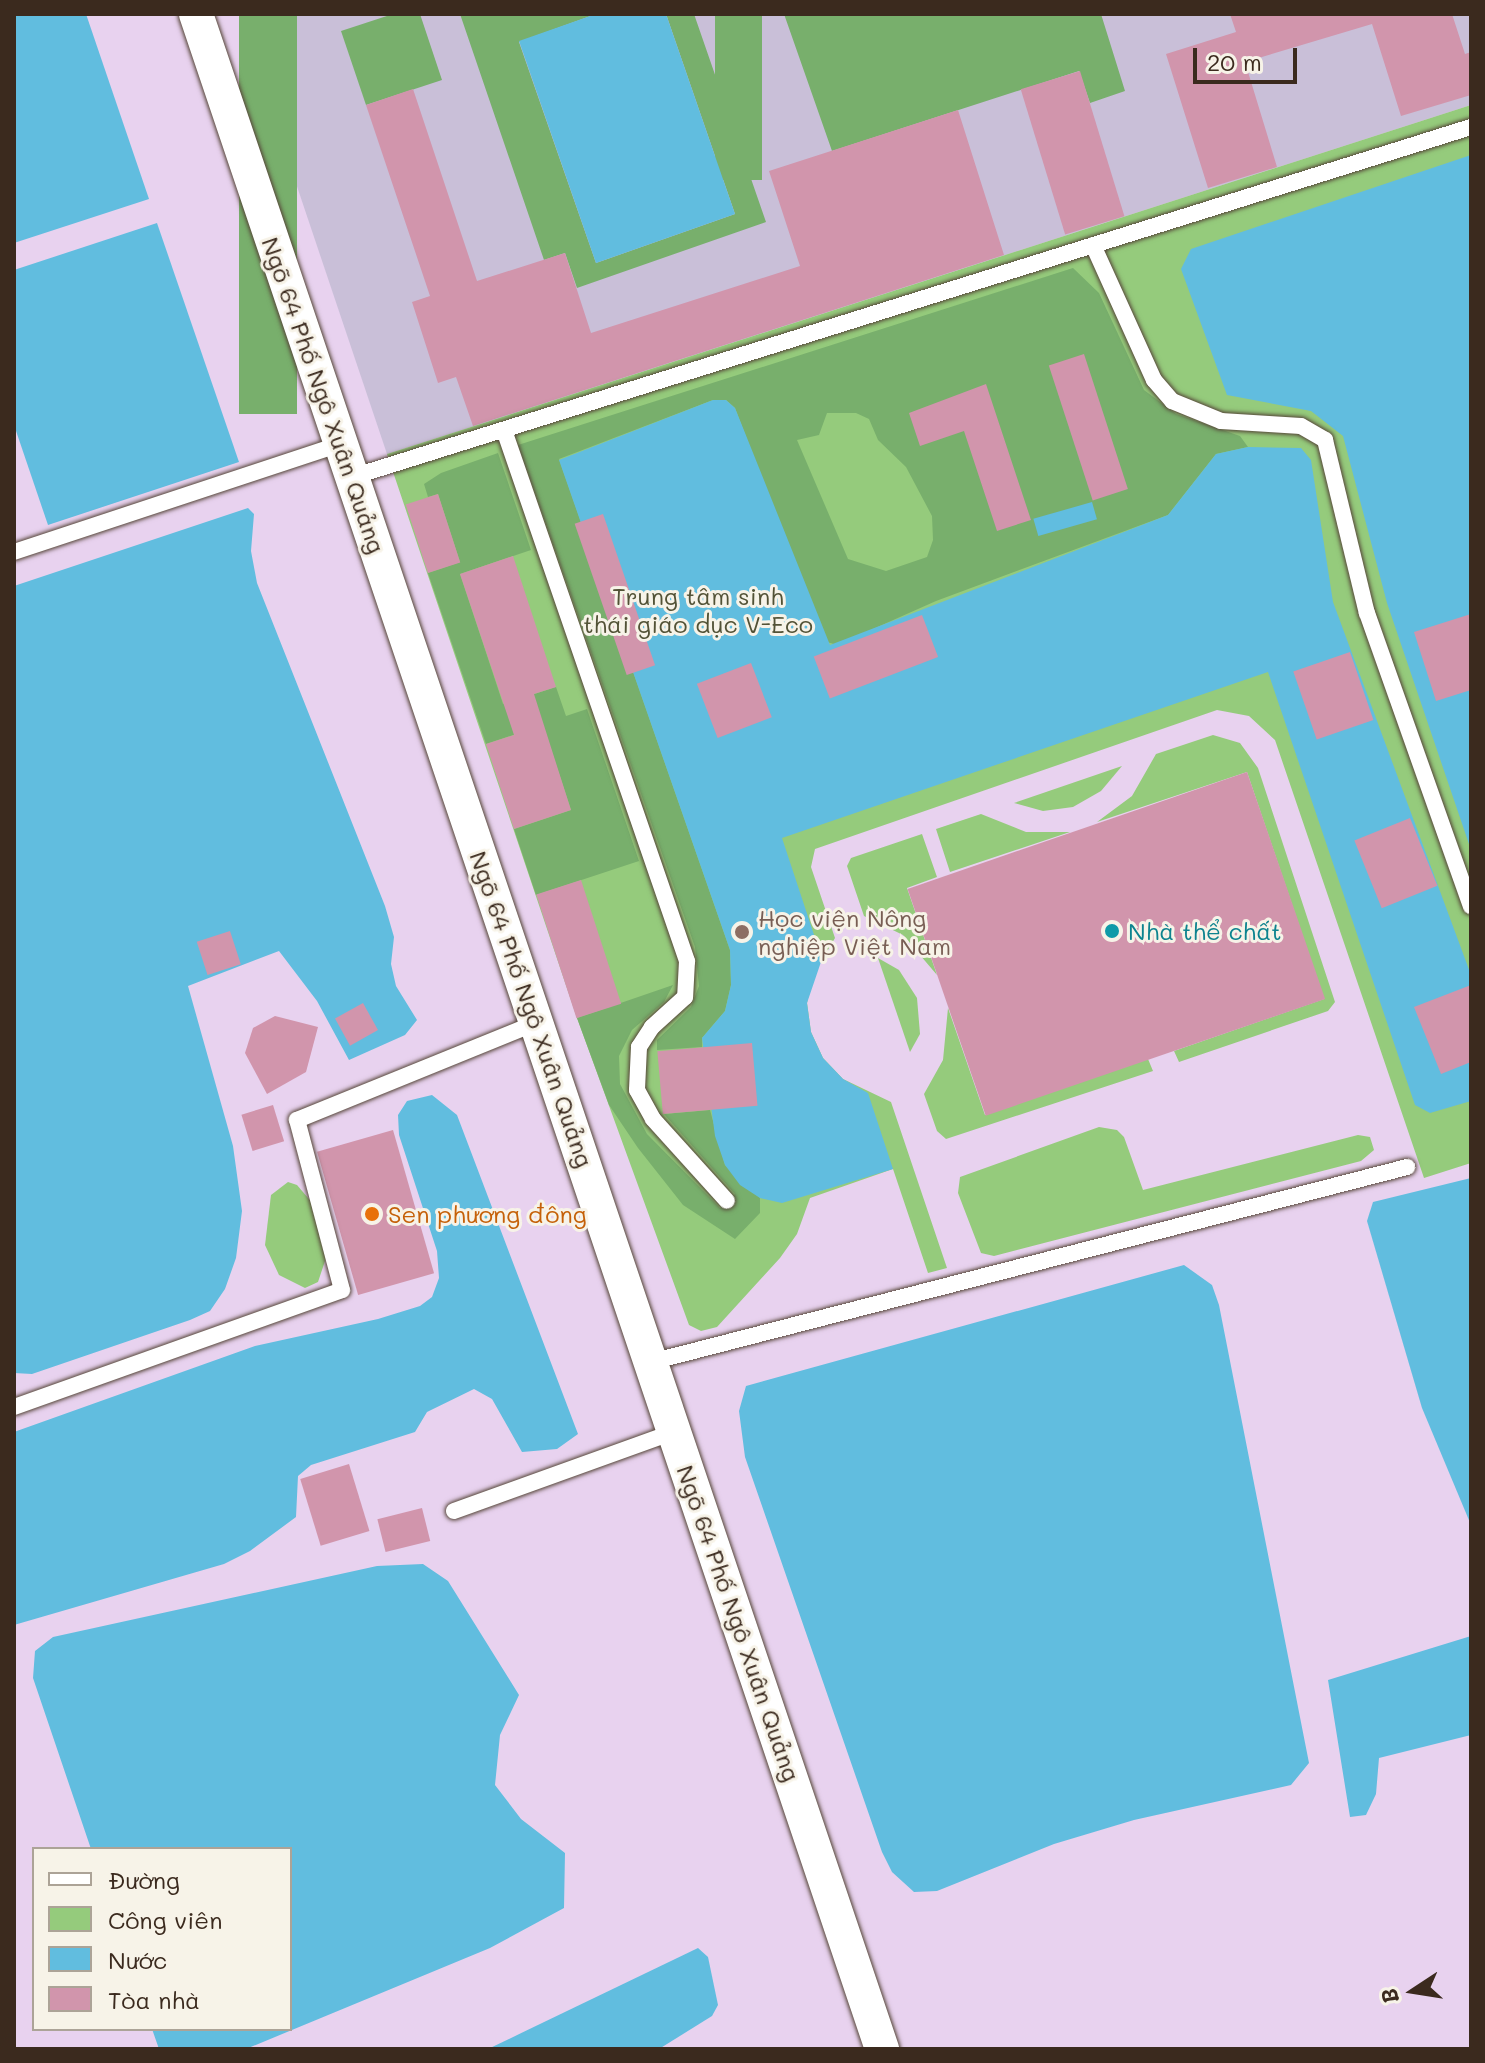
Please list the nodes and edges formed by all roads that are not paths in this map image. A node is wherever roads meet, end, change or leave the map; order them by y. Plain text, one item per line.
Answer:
1 (196, 14) edge
2 (1471, 127) edge
3 (1093, 245) junction
4 (504, 430) junction
5 (341, 444) junction
6 (352, 477) junction
7 (14, 552) edge
8 (1471, 906) edge
9 (536, 1023) junction
10 (1407, 1167) dead end
11 (727, 1201) dead end
12 (651, 1362) junction
13 (14, 1407) edge
14 (674, 1432) junction
15 (454, 1511) dead end
16 (882, 2049) edge

1 - 5 street, Ngõ 64 Phố Ngô Xuân Quảng
2 - 3 lane
3 - 4 lane
3 - 8 lane
4 - 6 lane
4 - 11 lane
5 - 6 street, Ngõ 64 Phố Ngô Xuân Quảng
5 - 7 lane
6 - 9 street, Ngõ 64 Phố Ngô Xuân Quảng
9 - 12 street, Ngõ 64 Phố Ngô Xuân Quảng
9 - 13 lane
10 - 12 lane
12 - 14 street, Ngõ 64 Phố Ngô Xuân Quảng
14 - 15 lane
14 - 16 street, Ngõ 64 Phố Ngô Xuân Quảng

